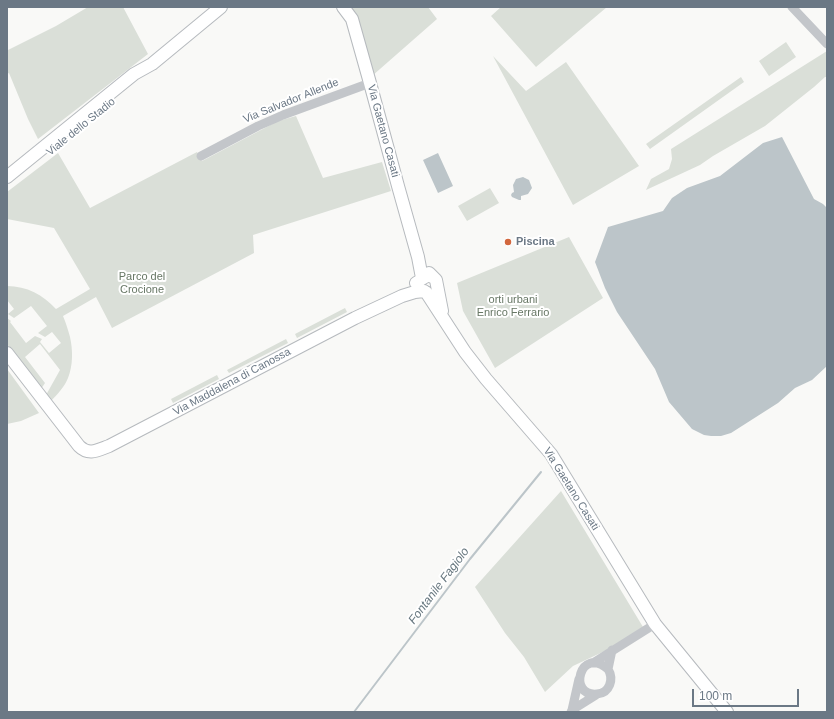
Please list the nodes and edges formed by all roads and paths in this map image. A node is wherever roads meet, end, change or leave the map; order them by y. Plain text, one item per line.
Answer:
1 (221, 7) edge
2 (343, 7) edge
3 (792, 7) edge
4 (827, 44) edge
5 (152, 64) junction
6 (370, 83) junction
7 (201, 156) dead end
8 (7, 178) edge
9 (7, 186) edge
10 (427, 284) junction
11 (8, 357) edge
12 (15, 374) junction
13 (40, 395) junction
14 (59, 429) junction
15 (109, 446) junction
16 (655, 624) junction
17 (612, 650) junction
18 (592, 663) junction
19 (608, 669) junction
20 (579, 677) junction
21 (596, 694) junction
22 (571, 711) edge
23 (727, 712) edge

1 - 5 street, Viale dello Stadio
2 - 6 street, Via Gaetano Casati
3 - 4 street
5 - 8 street, Viale dello Stadio
5 - 9 street, Viale dello Stadio
6 - 7 street, Via Salvador Allende
6 - 10 street, Via Gaetano Casati
10 - 15 street, Via Maddalena di Canossa
10 - 16 street, Via Gaetano Casati
11 - 12 street, Via Maddalena di Canossa
11 - 13 street, Via Maddalena di Canossa
12 - 13 street
12 - 14 street, Via Maddalena di Canossa
13 - 14 street
13 - 15 street, Via Maddalena di Canossa
14 - 15 street, Via Maddalena di Canossa
16 - 17 street
16 - 23 street, Via Gaetano Casati
17 - 18 street
17 - 19 street
18 - 19 street
18 - 20 street
19 - 21 street
20 - 21 street
20 - 22 street
21 - 22 street

